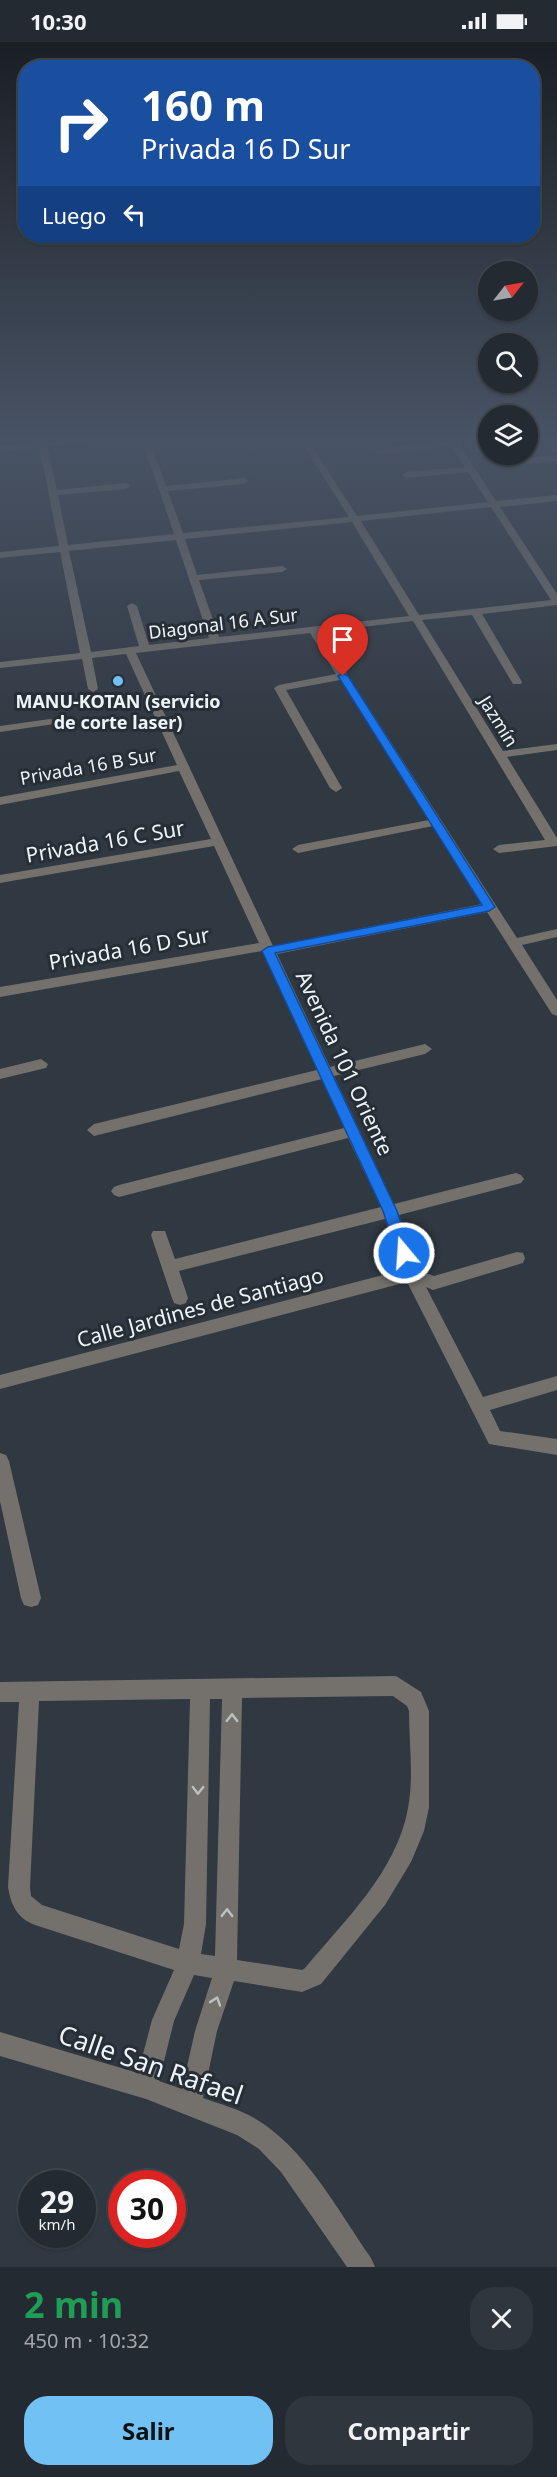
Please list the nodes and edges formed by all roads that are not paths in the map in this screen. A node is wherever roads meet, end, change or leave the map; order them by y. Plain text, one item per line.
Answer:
1 (64, 544) edge
2 (114, 544) edge
3 (181, 544) edge
4 (370, 544) edge
5 (519, 544) edge
6 (65, 549) junction
7 (0, 555) edge
8 (282, 569) dead end
9 (193, 578) junction
10 (557, 602) edge
11 (132, 606) dead end
12 (475, 611) junction
13 (414, 618) junction
14 (313, 629) junction
15 (215, 641) junction
16 (145, 648) junction
17 (129, 650) junction
18 (85, 656) junction
19 (0, 665) edge
20 (343, 676) junction
21 (517, 682) dead end
22 (93, 689) dead end
23 (50, 722) dead end
24 (0, 729) edge
25 (557, 747) edge
26 (499, 755) junction
27 (182, 767) junction
28 (336, 788) dead end
29 (0, 801) edge
30 (435, 822) junction
31 (217, 842) junction
32 (555, 842) edge
33 (298, 849) dead end
34 (499, 849) dead end
35 (0, 879) edge
36 (489, 907) junction
37 (557, 933) edge
38 (513, 943) junction
39 (267, 948) junction
40 (0, 992) edge
41 (557, 1011) edge
42 (425, 1049) dead end
43 (41, 1064) dead end
44 (0, 1074) edge
45 (325, 1074) junction
46 (94, 1131) dead end
47 (352, 1131) junction
48 (516, 1179) dead end
49 (119, 1191) dead end
50 (390, 1211) junction
51 (159, 1234) dead end
52 (516, 1258) dead end
53 (170, 1267) junction
54 (411, 1274) junction
55 (180, 1298) dead end
56 (0, 1382) edge
57 (557, 1383) edge
58 (479, 1406) junction
59 (557, 1446) edge
60 (0, 1461) edge
61 (31, 1598) dead end
62 (232, 1689) junction
63 (200, 1690) junction
64 (0, 1692) edge
65 (30, 1692) junction
66 (188, 1963) junction
67 (226, 1971) junction
68 (0, 2044) edge
69 (146, 2087) junction
70 (190, 2104) junction
71 (362, 2267) edge

1 - 6 street
2 - 6 street
3 - 9 street
4 - 13 street, Jazmín
5 - 10 street
6 - 7 street
6 - 18 street
8 - 9 street
9 - 15 street
10 - 12 street, Diagonal 16 A Sur
11 - 16 street
12 - 13 street, Diagonal 16 A Sur
12 - 21 street
13 - 14 street, Diagonal 16 A Sur
13 - 26 street, Jazmín
14 - 15 street, Diagonal 16 A Sur
14 - 20 street
15 - 16 street, Diagonal 16 A Sur
16 - 17 street, Diagonal 16 A Sur
17 - 18 street, Diagonal 16 A Sur
17 - 27 street, Avenida 101 Oriente
18 - 19 street, Diagonal 16 A Sur
18 - 22 street
20 - 28 street
20 - 30 street
23 - 24 street
25 - 26 street
26 - 32 street, Jazmín
27 - 29 street, Privada 16 B Sur
27 - 31 street, Avenida 101 Oriente
30 - 33 street
30 - 36 street
31 - 35 street, Privada 16 C Sur
31 - 39 street, Avenida 101 Oriente
32 - 34 street
36 - 38 street
36 - 39 street, Privada 16 D Sur
37 - 38 street
38 - 41 street
39 - 40 street, Privada 16 D Sur
39 - 45 street, Avenida 101 Oriente
42 - 45 street
43 - 44 street
45 - 46 street
45 - 47 street, Avenida 101 Oriente
47 - 49 street
47 - 50 street, Avenida 101 Oriente
48 - 50 street
50 - 53 street
50 - 54 street, Avenida 101 Oriente
51 - 53 street
52 - 54 street
53 - 55 street
54 - 56 street, Calle Jardines de Santiago
54 - 58 street, Avenida 101 Oriente
57 - 58 street
58 - 59 street, Avenida 101 Oriente
60 - 61 street
62 - 63 street
67 -> 62 street
62 - 67 street
63 - 65 street
63 -> 66 street
64 - 65 street
65 - 66 street
66 - 67 street
66 - 69 street
70 -> 67 street
68 - 69 street, Calle San Rafael
69 - 70 street, Calle San Rafael
70 - 71 street, Calle San Rafael

